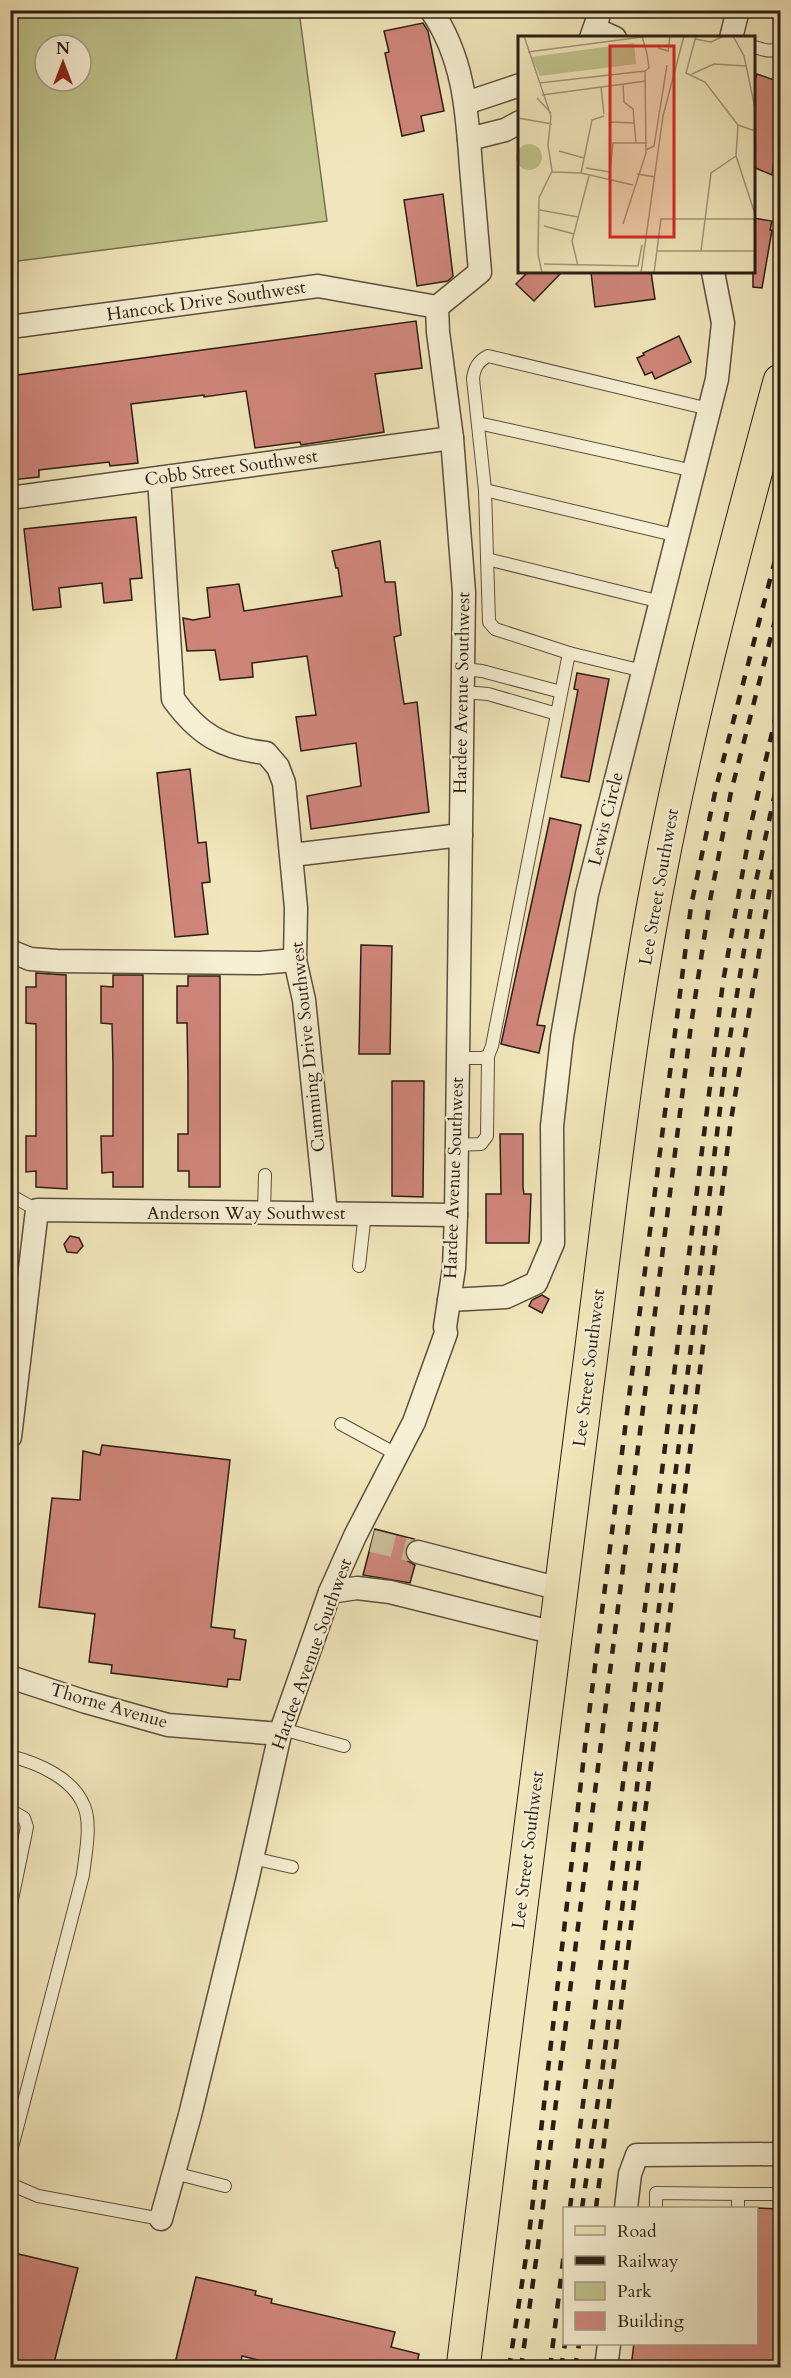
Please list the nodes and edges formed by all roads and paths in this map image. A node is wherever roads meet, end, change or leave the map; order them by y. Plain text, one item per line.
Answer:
1 (431, 10) edge
2 (738, 10) edge
3 (731, 36) edge
4 (755, 47) edge
5 (780, 47) edge
6 (518, 85) edge
7 (466, 103) junction
8 (518, 123) edge
9 (469, 139) junction
10 (712, 273) edge
11 (437, 307) junction
12 (10, 327) edge
13 (780, 381) edge
14 (709, 410) junction
15 (478, 423) junction
16 (452, 438) junction
17 (694, 471) junction
18 (159, 478) junction
19 (485, 490) junction
20 (10, 498) edge
21 (678, 536) junction
22 (487, 559) junction
23 (661, 602) junction
24 (569, 653) junction
25 (463, 669) junction
26 (643, 671) junction
27 (463, 692) junction
28 (561, 692) junction
29 (556, 714) junction
30 (461, 835) junction
31 (292, 855) junction
32 (10, 951) edge
33 (295, 960) junction
34 (488, 1056) junction
35 (458, 1058) junction
36 (456, 1144) junction
37 (265, 1175) dead end
38 (10, 1195) edge
39 (37, 1210) junction
40 (264, 1212) junction
41 (326, 1213) junction
42 (365, 1213) junction
43 (456, 1215) junction
44 (359, 1266) dead end
45 (449, 1300) junction
46 (341, 1425) dead end
47 (10, 1437) edge
48 (398, 1455) junction
49 (418, 1552) tunnel mouth
50 (560, 1589) junction
51 (330, 1592) junction
52 (555, 1633) junction
53 (10, 1677) edge
54 (281, 1731) junction
55 (344, 1746) dead end
56 (10, 1756) edge
57 (10, 1810) edge
58 (252, 1858) junction
59 (292, 1867) dead end
60 (14, 1870) edge
61 (10, 1909) edge
62 (780, 2154) edge
63 (10, 2155) edge
64 (174, 2173) junction
65 (10, 2184) edge
66 (225, 2186) dead end
67 (738, 2194) junction
68 (780, 2194) edge
69 (626, 2207) edge
70 (656, 2207) edge
71 (738, 2207) edge
72 (161, 2218) joint
73 (609, 2345) edge
74 (463, 2367) edge
75 (606, 2367) edge

1 - 7 street
2 - 3 street
4 - 5 lane
6 - 7 street
7 - 9 street
8 - 9 street
9 - 11 street
10 - 14 street, Lewis Circle
11 - 12 street, Hancock Drive Southwest
11 - 16 street, Hardee Avenue Southwest
13 - 50 main road, Lee Street Southwest
14 - 15 lane
14 - 17 street, Lewis Circle
15 - 17 lane
15 - 19 lane
16 - 18 street, Cobb Street Southwest
16 - 25 street, Hardee Avenue Southwest
17 - 21 street, Lewis Circle
18 - 20 street, Cobb Street Southwest
18 - 31 street, Cumming Drive Southwest
19 - 21 lane
19 - 22 lane
21 - 23 street, Lewis Circle
22 - 23 lane
22 - 24 lane
23 - 26 street, Lewis Circle
24 - 26 lane
24 - 28 lane
25 - 27 street, Hardee Avenue Southwest
25 - 28 lane
26 - 45 street, Lewis Circle
27 - 29 lane
27 - 30 street, Hardee Avenue Southwest
28 - 29 lane
29 - 34 lane
30 - 31 street
30 - 35 street, Hardee Avenue Southwest
31 - 33 street, Cumming Drive Southwest
32 - 33 street
33 - 41 street, Cumming Drive Southwest
34 - 35 lane
34 - 36 lane
35 - 36 street, Hardee Avenue Southwest
36 - 43 street, Hardee Avenue Southwest
37 - 40 lane
38 - 39 lane
39 - 40 street, Anderson Way Southwest
39 - 47 street
40 - 41 street, Anderson Way Southwest
41 - 42 street, Anderson Way Southwest
42 - 43 street, Anderson Way Southwest
42 - 44 lane
43 - 45 street, Hardee Avenue Southwest
45 - 48 street, Hardee Avenue Southwest
46 - 48 lane
48 - 51 street, Hardee Avenue Southwest
49 - 50 street
50 - 52 main road, Lee Street Southwest
51 - 52 street
51 - 54 street, Hardee Avenue Southwest
52 - 74 main road, Lee Street Southwest
53 - 54 street, Thorne Avenue
54 - 55 lane
54 - 58 street, Hardee Avenue Southwest
56 - 63 lane
57 - 60 lane
58 - 59 lane
58 - 64 street, Hardee Avenue Southwest
60 - 61 lane
62 - 69 street
64 - 66 lane
64 - 72 street, Hardee Avenue Southwest
65 - 72 lane
67 - 68 lane
67 - 70 lane
67 - 71 lane
73 - 75 street

